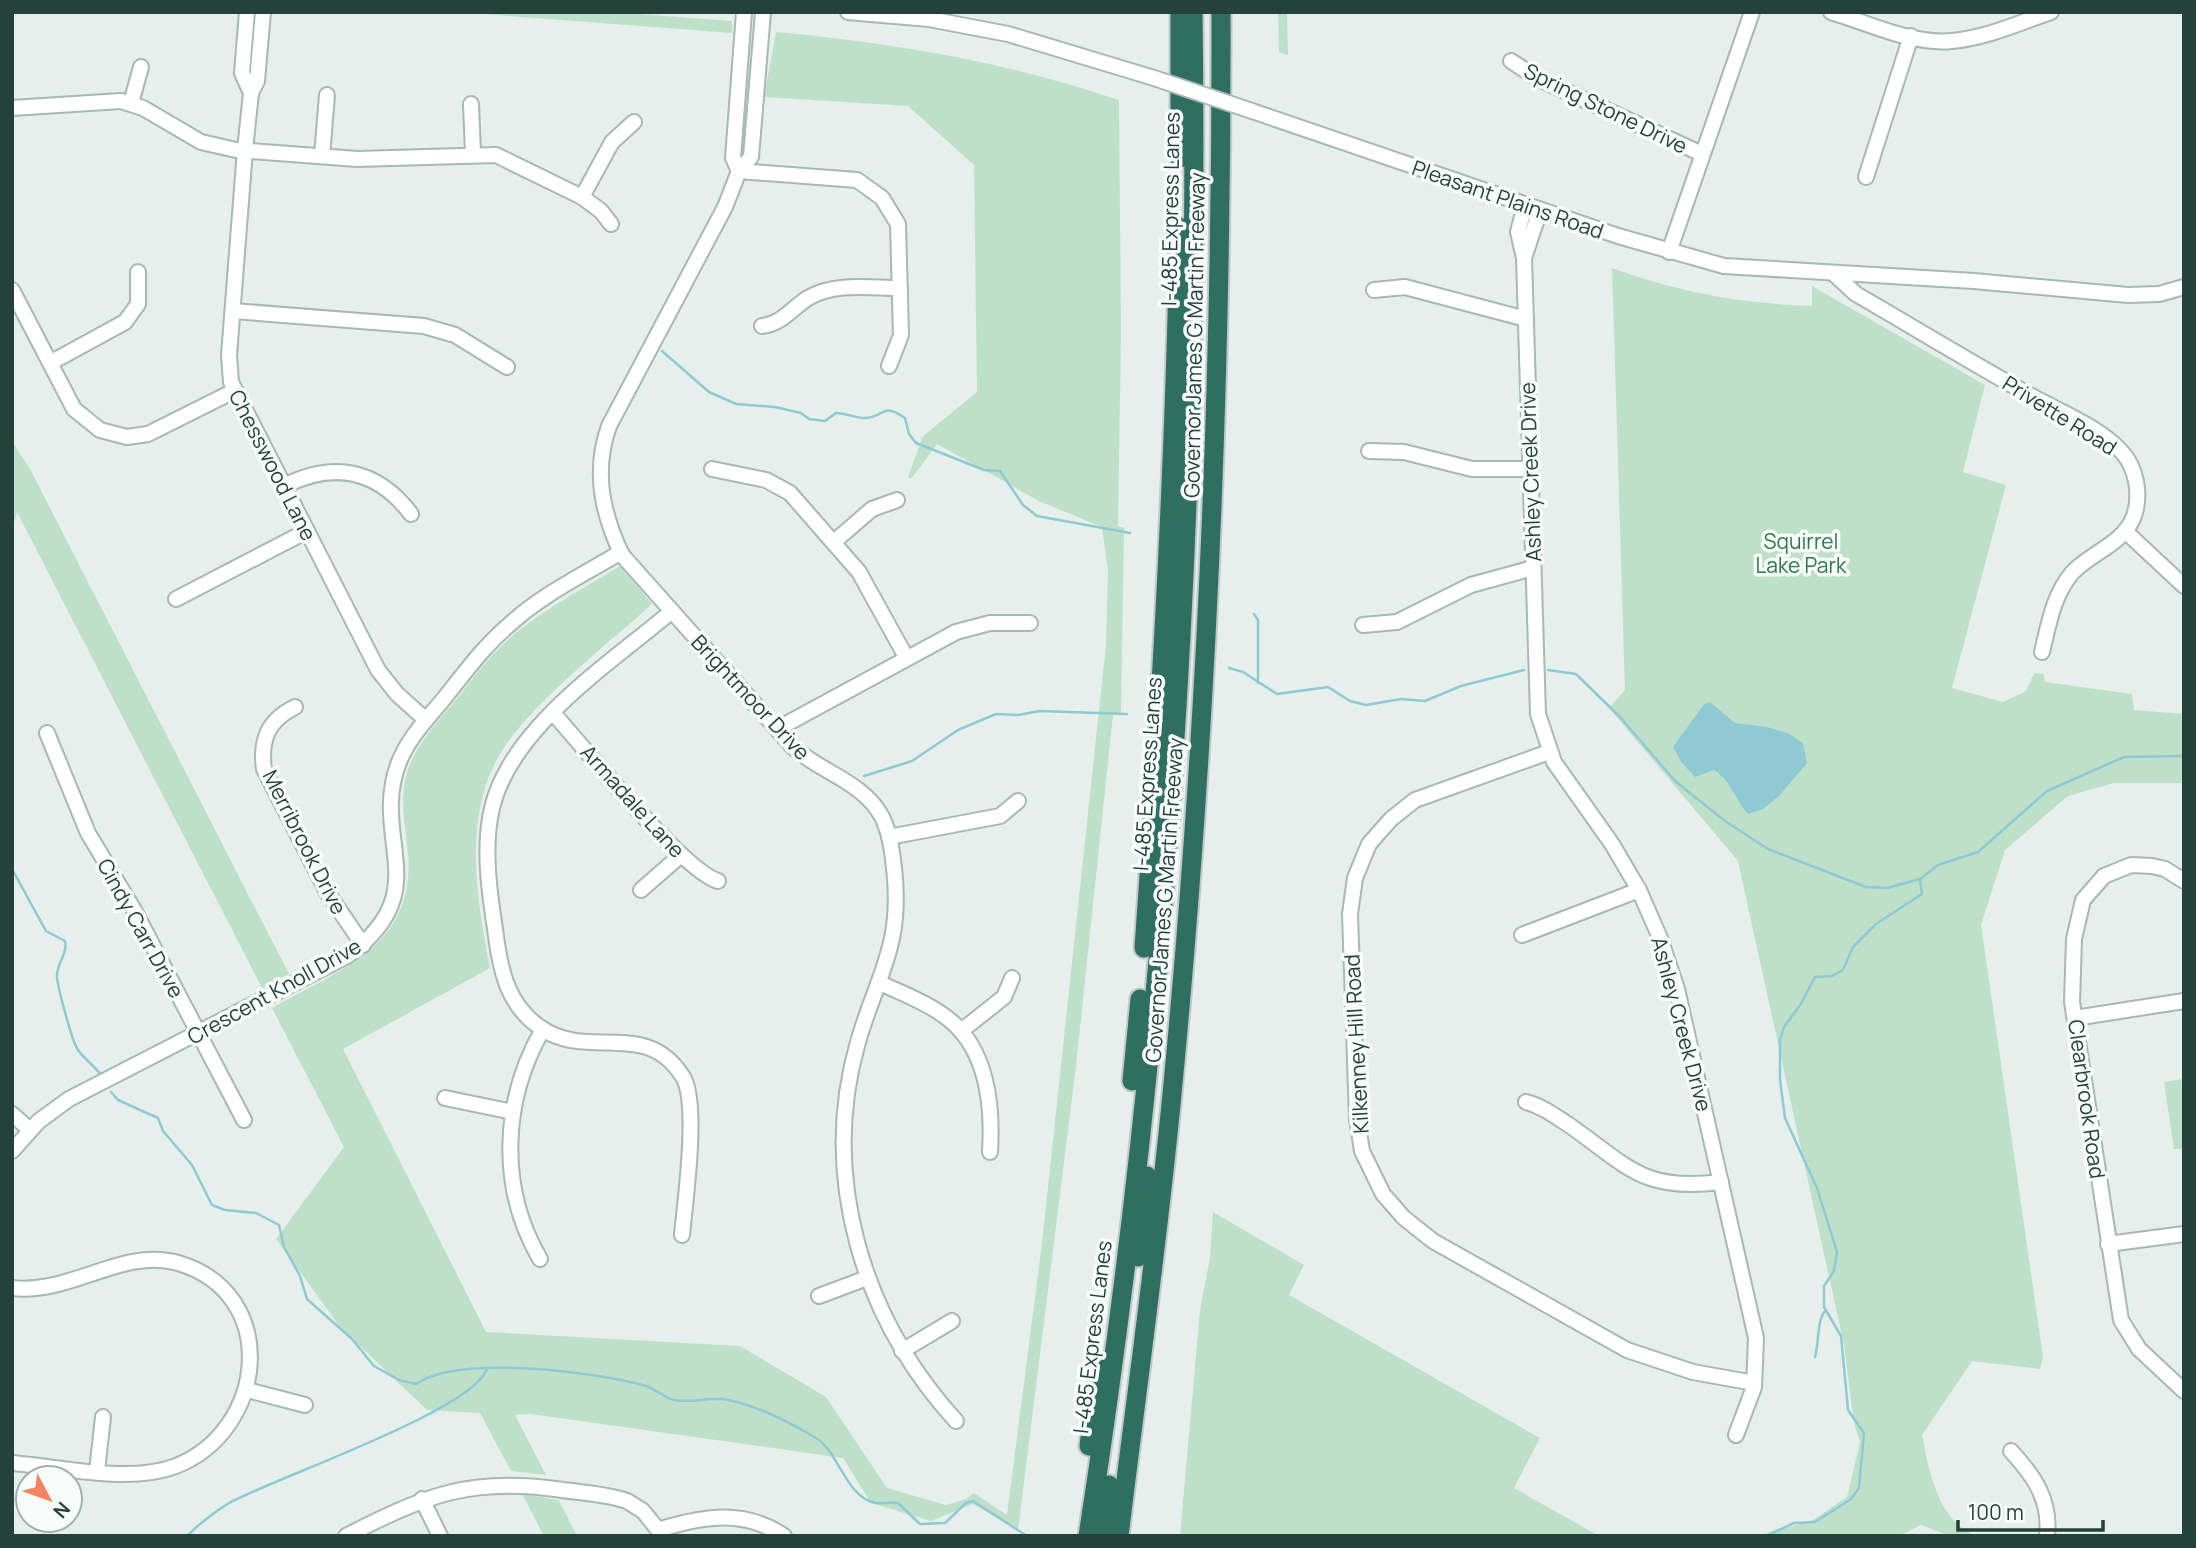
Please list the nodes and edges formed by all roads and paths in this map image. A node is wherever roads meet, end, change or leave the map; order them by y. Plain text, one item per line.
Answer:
1 (247, 12) edge
2 (263, 12) edge
3 (744, 12) edge
4 (763, 12) edge
5 (848, 12) edge
6 (1221, 12) edge
7 (1752, 12) edge
8 (1831, 12) edge
9 (2051, 12) edge
10 (1193, 13) edge
11 (1911, 36) junction
12 (1511, 61) dead end
13 (141, 66) dead end
14 (251, 93) junction
15 (327, 95) dead end
16 (131, 103) junction
17 (471, 104) dead end
18 (12, 108) edge
19 (634, 122) dead end
20 (245, 150) junction
21 (473, 153) junction
22 (1702, 154) junction
23 (322, 156) junction
24 (739, 172) junction
25 (1866, 177) dead end
26 (582, 197) junction
27 (1533, 207) junction
28 (611, 224) dead end
29 (1669, 252) junction
30 (138, 272) dead end
31 (1833, 273) junction
32 (2184, 287) edge
33 (900, 288) junction
34 (12, 290) edge
35 (1374, 290) dead end
36 (233, 311) junction
37 (1526, 319) junction
38 (762, 326) dead end
39 (50, 363) junction
40 (889, 366) dead end
41 (507, 368) dead end
42 (234, 391) junction
43 (1369, 451) dead end
44 (712, 469) dead end
45 (1531, 469) junction
46 (284, 486) junction
47 (897, 500) dead end
48 (411, 514) dead end
49 (307, 531) junction
50 (2125, 531) junction
51 (835, 541) junction
52 (621, 552) junction
53 (1533, 568) junction
54 (2184, 586) edge
55 (176, 599) dead end
56 (672, 611) junction
57 (1030, 623) dead end
58 (1363, 625) dead end
59 (2042, 652) dead end
60 (905, 657) junction
61 (295, 707) dead end
62 (553, 713) junction
63 (426, 720) junction
64 (777, 729) junction
65 (47, 733) dead end
66 (1549, 752) junction
67 (1018, 802) dead end
68 (889, 837) junction
69 (681, 855) junction
70 (718, 881) dead end
71 (2184, 881) edge
72 (641, 890) dead end
73 (1639, 890) junction
74 (1522, 935) dead end
75 (363, 945) junction
76 (1012, 978) dead end
77 (880, 983) junction
78 (2184, 1001) edge
79 (2075, 1018) junction
80 (543, 1029) junction
81 (961, 1031) junction
82 (199, 1033) junction
83 (445, 1098) dead end
84 (1526, 1102) dead end
85 (513, 1112) junction
86 (12, 1114) edge
87 (244, 1120) dead end
88 (30, 1130) junction
89 (12, 1152) edge
90 (990, 1152) dead end
91 (1721, 1182) junction
92 (2184, 1234) edge
93 (682, 1235) dead end
94 (2108, 1244) junction
95 (540, 1259) dead end
96 (867, 1278) junction
97 (12, 1288) edge
98 (820, 1296) dead end
99 (952, 1321) dead end
100 (902, 1351) junction
101 (1754, 1383) junction
102 (247, 1390) junction
103 (2184, 1391) edge
104 (304, 1405) dead end
105 (103, 1417) dead end
106 (956, 1421) dead end
107 (1736, 1435) dead end
108 (2011, 1451) dead end
109 (12, 1463) edge
110 (97, 1471) junction
111 (422, 1499) junction
112 (662, 1532) edge
113 (346, 1536) edge
114 (440, 1536) edge
115 (784, 1536) edge
116 (1075, 1536) edge
117 (1088, 1536) edge
118 (1102, 1536) edge
119 (1119, 1536) edge
120 (2047, 1536) edge

1 - 14 street, Chesswood Lane
2 - 14 street, Chesswood Lane
3 - 24 street
4 - 24 street, Brightmoor Drive
5 - 27 street, Pleasant Plains Road, bridge
6 - 119 highway, Governor James G Martin Freeway
7 - 22 street
8 - 11 street
9 - 11 street
10 - 116 highway, Governor James G Martin Freeway
10 - 117 highway, I-485 Express Lanes
10 - 118 highway, I-485 Express Lanes
11 - 25 street
12 - 22 street, Spring Stone Drive
13 - 16 street
14 - 20 street, Chesswood Lane
15 - 23 street
16 - 18 street
16 - 20 street
17 - 21 street
19 - 26 street
20 - 23 street
20 - 36 street, Chesswood Lane
21 - 23 street
21 - 26 street
22 - 29 street
24 - 33 street
24 - 52 street, Brightmoor Drive
26 - 28 street
27 - 29 street, Pleasant Plains Road
27 - 37 street, Ashley Creek Drive
29 - 31 street, Pleasant Plains Road
30 - 39 street
31 - 32 street, Pleasant Plains Road
31 - 50 street, Privette Road
33 - 38 street
33 - 40 street
34 - 39 street
35 - 37 street
36 - 41 street
36 - 42 street, Chesswood Lane
37 - 45 street, Ashley Creek Drive
39 - 42 street
42 - 46 street, Chesswood Lane
43 - 45 street
44 - 51 street
45 - 53 street, Ashley Creek Drive
46 - 48 street
46 - 49 street, Chesswood Lane
47 - 51 street
49 - 55 street
49 - 63 street, Chesswood Lane
50 - 54 street
50 - 59 street
51 - 60 street
52 - 56 street, Brightmoor Drive
52 - 63 street, Crescent Knoll Drive
53 - 58 street
53 - 66 street, Ashley Creek Drive
56 - 62 street
56 - 64 street, Brightmoor Drive
57 - 60 street
60 - 64 street
61 - 75 street, Merribrook Drive
62 - 69 street, Armadale Lane
62 - 80 street
63 - 75 street, Crescent Knoll Drive
64 - 68 street, Brightmoor Drive
65 - 82 street, Cindy Carr Drive
66 - 73 street, Ashley Creek Drive
66 - 101 street, Kilkenney Hill Road
67 - 68 street
68 - 77 street, Brightmoor Drive
69 - 70 street, Armadale Lane
69 - 72 street
71 - 79 street, Clearbrook Road
73 - 74 street
73 - 91 street, Ashley Creek Drive
75 - 82 street, Crescent Knoll Drive
76 - 81 street
77 - 81 street
77 - 96 street, Brightmoor Drive
78 - 79 street
79 - 94 street, Clearbrook Road
80 - 85 street
80 - 93 street
81 - 90 street
82 - 87 street, Cindy Carr Drive
82 - 88 street, Crescent Knoll Drive
83 - 85 street
84 - 91 street
85 - 95 street
86 - 88 street
88 - 89 street, Crescent Knoll Drive
91 - 101 street, Ashley Creek Drive
92 - 94 street
94 - 103 street, Clearbrook Road
96 - 98 street
96 - 100 street, Brightmoor Drive
97 - 102 street
99 - 100 street
100 - 106 street, Brightmoor Drive
101 - 107 street, Ashley Creek Drive
102 - 104 street
102 - 110 street
105 - 110 street
108 - 120 street
109 - 110 street
111 - 112 street
111 - 113 street
111 - 114 street
112 - 115 street

